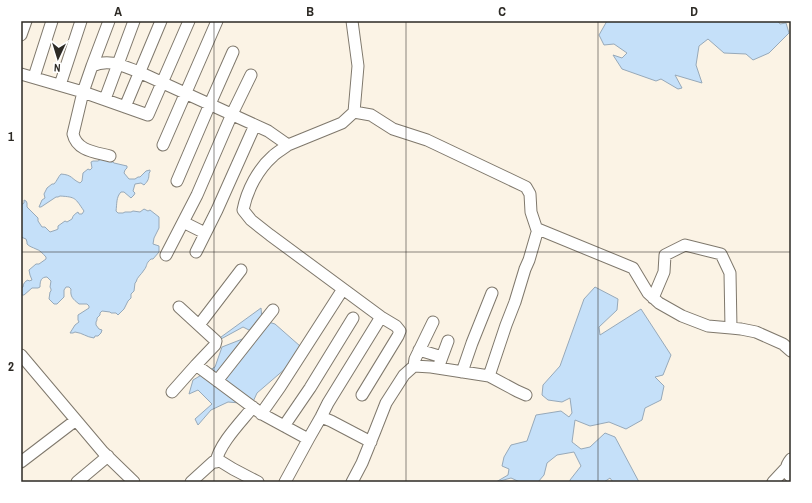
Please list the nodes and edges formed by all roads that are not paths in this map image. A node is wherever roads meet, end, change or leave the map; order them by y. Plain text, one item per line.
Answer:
1 (26, 21) edge
2 (52, 21) edge
3 (81, 21) edge
4 (108, 21) edge
5 (134, 21) edge
6 (161, 21) edge
7 (189, 21) edge
8 (217, 21) edge
9 (352, 21) edge
10 (21, 35) edge
11 (234, 52) dead end
12 (118, 64) junction
13 (92, 66) junction
14 (139, 72) junction
15 (21, 74) edge
16 (250, 75) dead end
17 (34, 77) junction
18 (162, 82) junction
19 (60, 85) junction
20 (83, 92) junction
21 (185, 93) junction
22 (105, 99) junction
23 (210, 104) junction
24 (125, 107) junction
25 (354, 112) junction
26 (232, 114) junction
27 (255, 125) junction
28 (163, 145) dead end
29 (288, 145) junction
30 (110, 156) dead end
31 (177, 181) dead end
32 (183, 222) junction
33 (537, 230) junction
34 (205, 233) junction
35 (196, 252) dead end
36 (166, 255) dead end
37 (241, 270) dead end
38 (343, 289) junction
39 (492, 293) dead end
40 (654, 298) junction
41 (179, 307) dead end
42 (273, 310) dead end
43 (381, 317) junction
44 (353, 318) dead end
45 (433, 322) dead end
46 (199, 325) junction
47 (731, 328) junction
48 (448, 341) dead end
49 (419, 350) junction
50 (791, 351) edge
51 (21, 355) edge
52 (442, 357) junction
53 (196, 365) junction
54 (414, 366) junction
55 (438, 368) junction
56 (462, 372) junction
57 (489, 376) junction
58 (216, 381) junction
59 (172, 392) dead end
60 (362, 395) dead end
61 (526, 395) dead end
62 (257, 411) junction
63 (321, 417) junction
64 (76, 420) junction
65 (284, 426) junction
66 (308, 439) junction
67 (371, 442) junction
68 (108, 456) junction
69 (21, 462) edge
70 (216, 462) junction
71 (790, 468) edge
72 (77, 482) edge
73 (134, 482) edge
74 (191, 482) edge
75 (258, 482) edge
76 (285, 482) edge
77 (352, 482) edge
78 (773, 482) edge

1 - 10 street
2 - 17 street
3 - 19 street
4 - 13 street
5 - 12 street
6 - 14 street
7 - 18 street
8 - 21 street
9 - 25 street
11 - 23 street
12 - 13 street
12 - 14 street
12 - 22 street
13 - 20 street
14 - 18 street
14 - 24 street
15 - 17 street
16 - 26 street
17 - 19 street
18 - 21 street
18 - 24 street
19 - 20 street
20 - 22 street
20 - 30 street
21 - 23 street
21 - 28 street
22 - 24 street
23 - 26 street
23 - 31 street
25 - 29 street
25 - 33 street
26 - 27 street
26 - 32 street
27 - 29 street
27 - 34 street
29 - 38 street
32 - 34 street
32 - 36 street
33 - 40 street
33 - 57 street
34 - 35 street
37 - 46 street
38 - 43 street
38 - 62 street
39 - 56 street
40 - 47 street
40 - 47 street
41 - 46 street
42 - 58 street
43 - 60 street
43 - 63 street
44 - 65 street
45 - 49 street
46 - 53 street
47 - 50 street
48 - 52 street
49 - 52 street
49 - 54 street
51 - 64 street
52 - 55 street
53 - 58 street
53 - 59 street
54 - 55 street
54 - 67 street
55 - 56 street
56 - 57 street
57 - 61 street
58 - 62 street
62 - 65 street
62 - 70 street
63 - 66 street
63 - 67 street
64 - 68 street
64 - 69 street
65 - 66 street
66 - 76 street
67 - 77 street
68 - 72 street
68 - 73 street
70 - 74 street
70 - 75 street
71 - 78 street

